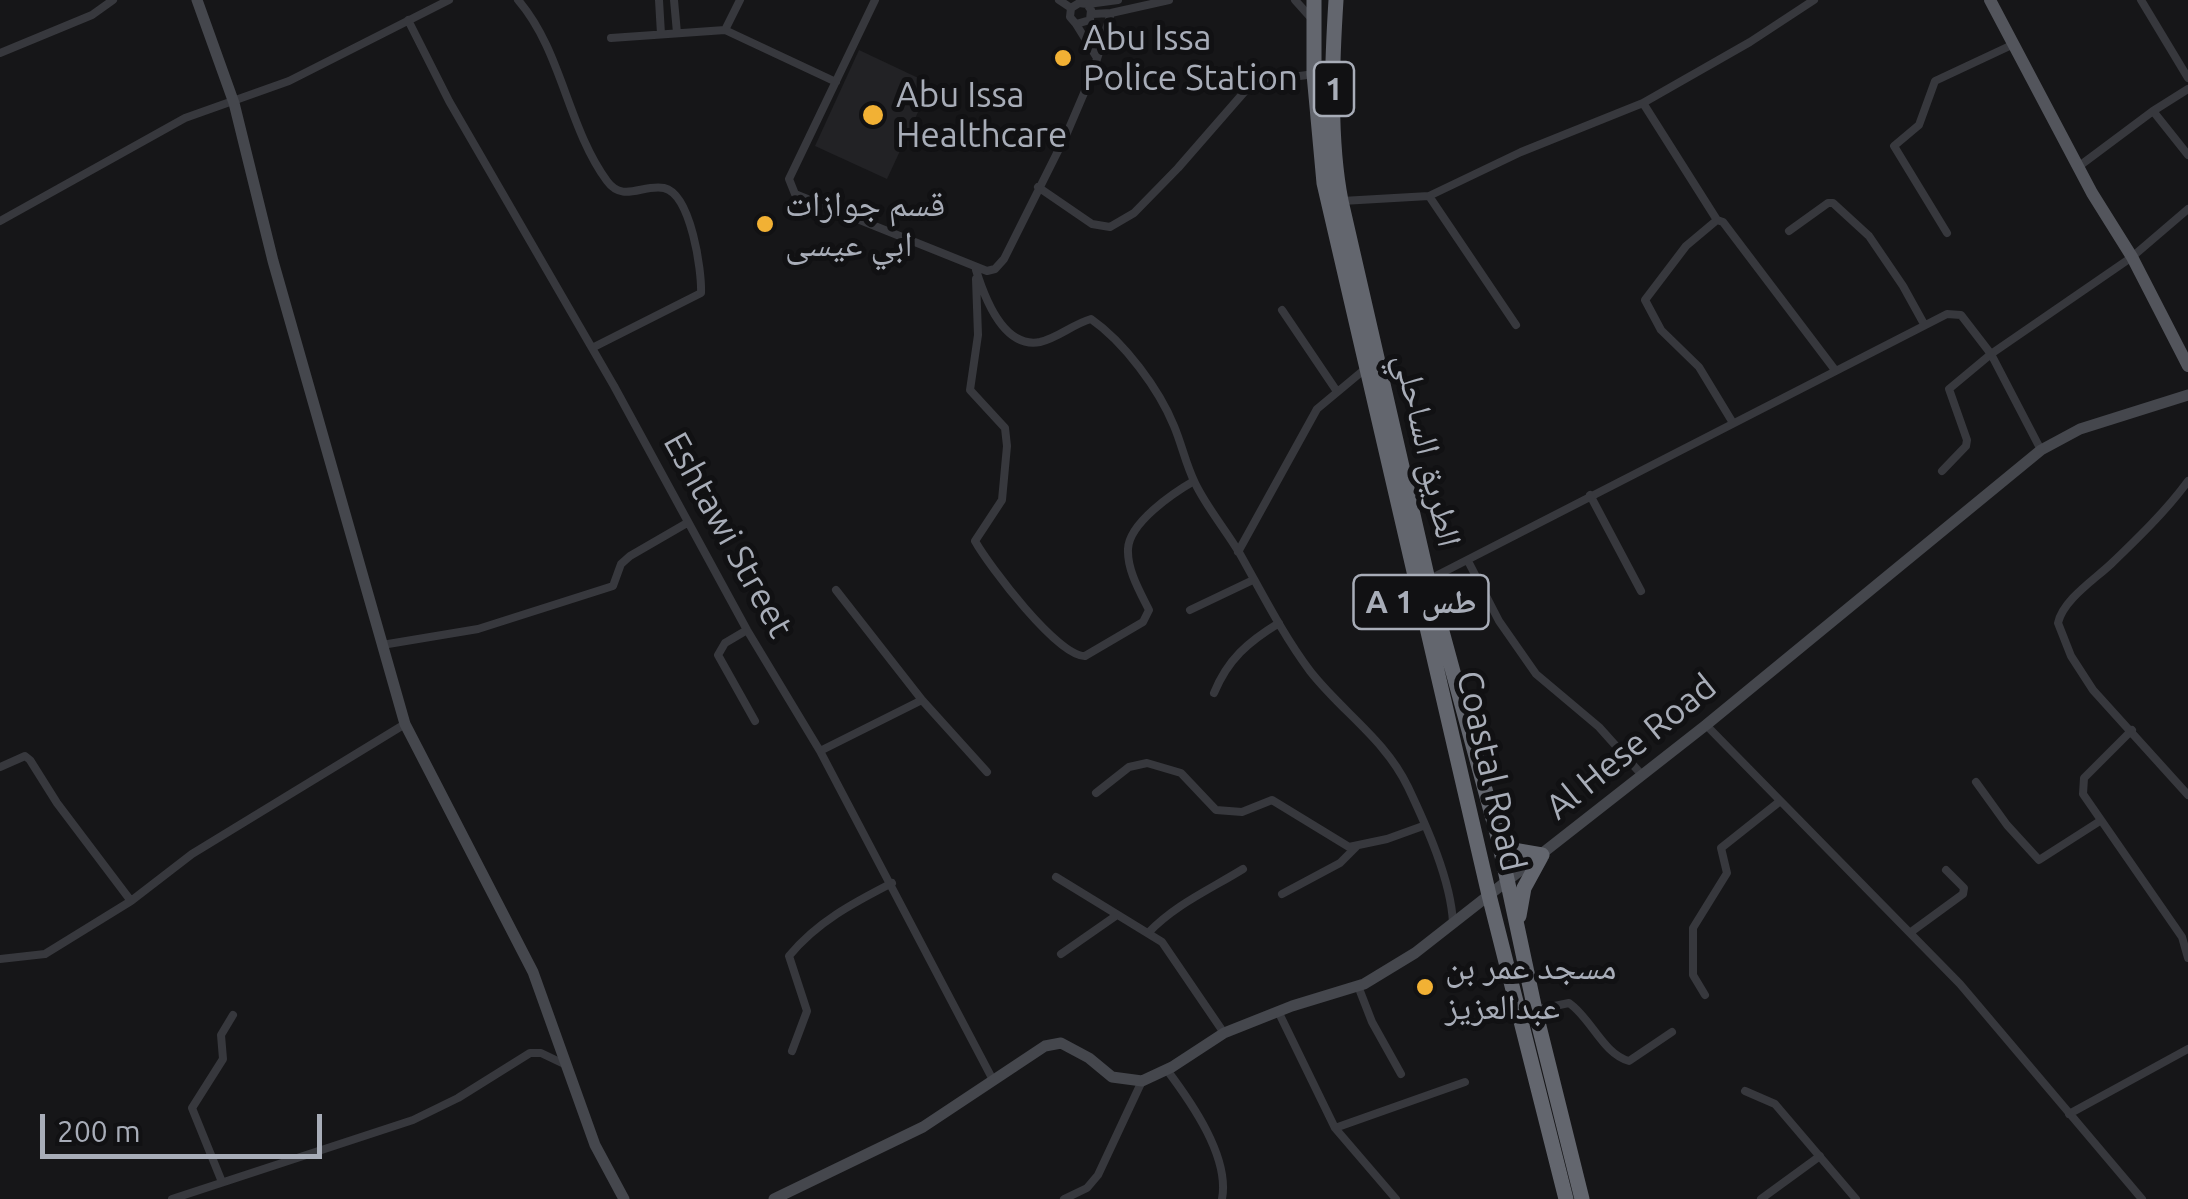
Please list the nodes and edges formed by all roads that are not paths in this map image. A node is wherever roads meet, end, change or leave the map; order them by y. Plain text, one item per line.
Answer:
1 (113, 0) edge
2 (196, 0) edge
3 (448, 0) edge
4 (518, 0) edge
5 (659, 0) edge
6 (674, 0) edge
7 (740, 0) edge
8 (875, 0) edge
9 (1059, 0) edge
10 (1118, 0) edge
11 (1169, 0) edge
12 (1295, 0) edge
13 (1314, 0) edge
14 (1336, 0) edge
15 (1814, 0) edge
16 (1990, 0) edge
17 (2140, 0) edge
18 (1087, 4) junction
19 (1071, 8) junction
20 (1111, 13) junction
21 (1091, 17) junction
22 (408, 20) junction
23 (1313, 21) junction
24 (1076, 24) junction
25 (725, 30) junction
26 (677, 33) junction
27 (662, 34) junction
28 (1104, 34) junction
29 (611, 38) dead end
30 (2014, 44) junction
31 (0, 54) edge
32 (1097, 58) junction
33 (1314, 74) junction
34 (2188, 78) edge
35 (836, 82) junction
36 (2188, 89) edge
37 (234, 103) junction
38 (1643, 103) junction
39 (2153, 110) junction
40 (2188, 154) edge
41 (2078, 168) junction
42 (1336, 178) joint
43 (1038, 187) junction
44 (1429, 196) junction
45 (1341, 201) junction
46 (2188, 209) edge
47 (1717, 220) junction
48 (0, 222) edge
49 (1789, 231) dead end
50 (1948, 233) dead end
51 (2132, 256) junction
52 (976, 270) junction
53 (1282, 310) dead end
54 (1924, 324) junction
55 (1516, 325) dead end
56 (592, 348) junction
57 (1991, 354) junction
58 (2188, 366) edge
59 (1366, 368) junction
60 (1835, 370) junction
61 (1336, 390) junction
62 (2188, 395) edge
63 (1733, 423) junction
64 (2041, 450) junction
65 (1942, 471) dead end
66 (1194, 480) junction
67 (2188, 481) edge
68 (1590, 495) junction
69 (688, 523) junction
70 (1238, 552) junction
71 (1468, 561) junction
72 (1253, 580) junction
73 (1428, 580) junction
74 (836, 590) dead end
75 (1641, 591) dead end
76 (1190, 610) dead end
77 (1279, 623) junction
78 (748, 630) junction
79 (382, 644) junction
80 (1214, 693) dead end
81 (922, 700) junction
82 (755, 721) dead end
83 (405, 724) junction
84 (1706, 725) junction
85 (2132, 730) junction
86 (820, 751) junction
87 (0, 766) edge
88 (988, 772) dead end
89 (1642, 775) junction
90 (1976, 782) dead end
91 (1096, 793) dead end
92 (2188, 795) edge
93 (1779, 802) junction
94 (2100, 822) junction
95 (1423, 826) junction
96 (1498, 837) junction
97 (1356, 847) junction
98 (1542, 854) junction
99 (1244, 870) dead end
100 (1946, 870) dead end
101 (1056, 877) dead end
102 (1507, 880) junction
103 (892, 883) junction
104 (1282, 894) dead end
105 (1489, 895) junction
106 (130, 901) junction
107 (1117, 915) junction
108 (1453, 923) junction
109 (1518, 924) junction
110 (1911, 932) junction
111 (1148, 933) junction
112 (1061, 954) dead end
113 (2188, 958) edge
114 (0, 959) edge
115 (1358, 986) junction
116 (1705, 996) dead end
117 (1535, 1010) junction
118 (1278, 1011) junction
119 (233, 1015) dead end
120 (1672, 1032) dead end
121 (1224, 1033) junction
122 (2188, 1049) edge
123 (792, 1052) dead end
124 (564, 1064) junction
125 (1167, 1070) junction
126 (1401, 1074) dead end
127 (993, 1080) junction
128 (1142, 1081) junction
129 (1465, 1082) dead end
130 (1745, 1091) dead end
131 (2068, 1114) junction
132 (1334, 1128) junction
133 (1820, 1156) junction
134 (222, 1182) junction
135 (185, 1197) edge
136 (172, 1199) edge
137 (624, 1199) edge
138 (774, 1199) edge
139 (1064, 1199) edge
140 (1222, 1199) edge
141 (1396, 1199) edge
142 (1566, 1199) edge
143 (1582, 1199) edge
144 (1762, 1199) edge
145 (1856, 1199) edge
146 (2142, 1199) edge

1 - 31 street
2 - 37 street
3 - 22 street
4 - 56 street
5 - 27 street
6 - 26 street
7 - 25 street
8 - 35 street
9 - 19 street
10 - 18 street
11 - 20 street
12 - 23 street
13 - 23 highway, Coastal Road / A 1 طس
14 - 42 highway, 1
15 - 38 street
16 - 30 main road
17 - 34 street
18 - 19 street
18 - 21 street
19 - 24 street
20 - 21 street
20 - 28 street
21 - 24 street
21 - 28 street
22 - 37 street
22 - 56 street, Eshtawi Street
23 - 33 highway, Coastal Road / A 1 طس
24 - 32 street
25 - 26 street
25 - 35 street
26 - 27 street
27 - 29 street
28 - 32 street
30 - 41 main road
30 - 50 street
32 - 43 street
33 - 43 street
33 - 59 highway, Coastal Road / A 1 طس
35 - 52 street
36 - 39 street
37 - 48 street
37 - 79 street
38 - 44 street
38 - 47 street
39 - 40 street
39 - 41 street
41 - 51 main road
42 - 45 highway, الطريق الساحلي / A 1 طس
43 - 52 street
44 - 45 street
44 - 55 street
45 - 73 highway, الطريق الساحلي / A 1 طس
46 - 51 street
47 - 60 street
47 - 63 street
49 - 54 street
51 - 57 street
51 - 58 main road
52 - 66 street
52 - 66 street
53 - 61 street
54 - 57 street
54 - 60 street
56 - 69 street, Eshtawi Street
57 - 64 street
57 - 65 street
59 - 61 street
59 - 105 highway, Coastal Road / A 1 طس
60 - 63 street
61 - 70 street
62 - 64 street, Al Hese Road
63 - 68 street
64 - 84 street, Al Hese Road
66 - 70 street
67 - 85 street
68 - 71 street
68 - 75 street
69 - 78 street, Eshtawi Street
69 - 79 street
70 - 72 street
71 - 73 street
71 - 89 street
72 - 76 street
72 - 77 street
73 - 96 highway, الطريق الساحلي / A 1 طس
74 - 81 street
77 - 80 street
77 - 95 street
78 - 82 street
78 - 86 street, Eshtawi Street
79 - 83 street
81 - 86 street
81 - 88 street
83 - 106 street
83 - 124 street
84 - 89 street, Al Hese Road
84 - 93 street
85 - 92 street
85 - 94 street
86 - 103 street, Eshtawi Street
87 - 106 street
89 - 98 street, Al Hese Road
90 - 94 street
91 - 97 street
93 - 110 street
93 - 116 street
94 - 113 street
95 - 97 street
95 - 108 street
96 - 98 highway
96 - 102 highway, الطريق الساحلي / A 1 طس
97 - 104 street
98 - 102 street, Al Hese Road
98 - 109 highway
99 - 111 street
100 - 110 street
101 - 107 street
102 - 105 street, Al Hese Road
102 - 109 highway, الطريق الساحلي / A 1 طس
103 - 123 street
103 - 127 street, Eshtawi Street
105 - 108 street, Al Hese Road
105 - 142 highway, Coastal Road / A 1 طس
106 - 114 street
107 - 111 street
107 - 112 street
108 - 115 street, Al Hese Road
109 - 117 highway, الطريق الساحلي / A 1 طس
110 - 131 street
111 - 121 street
115 - 118 street, Al Hese Road
115 - 126 street
117 - 120 street
117 - 143 highway, الطريق الساحلي / A 1 طس
118 - 121 street, Al Hese Road
118 - 132 street
119 - 134 street
121 - 125 street, Al Hese Road
122 - 131 street
124 - 134 street
124 - 137 street
125 - 128 street, Al Hese Road
125 - 140 street
127 - 128 street
127 - 138 street
128 - 139 street
129 - 132 street
130 - 133 street
131 - 146 street
132 - 141 street
133 - 144 street
133 - 145 street
134 - 135 street
135 - 136 street

